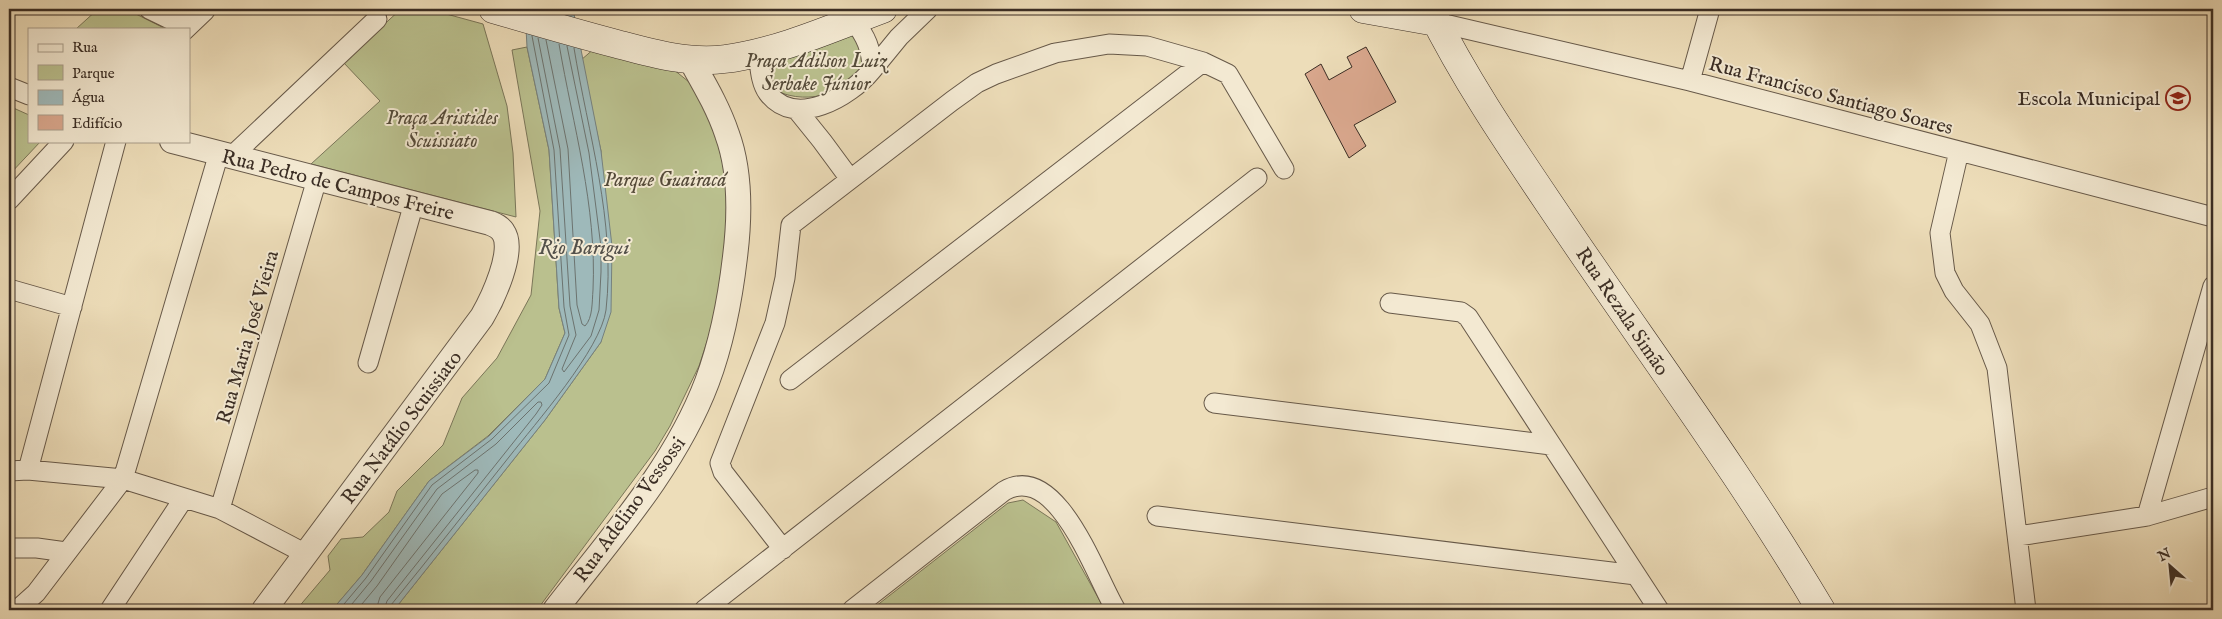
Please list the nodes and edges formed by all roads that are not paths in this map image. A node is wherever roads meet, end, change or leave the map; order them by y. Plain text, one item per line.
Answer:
1 (149, 9) edge
2 (203, 9) edge
3 (493, 9) edge
4 (883, 9) edge
5 (928, 9) edge
6 (1362, 9) edge
7 (1710, 9) edge
8 (1433, 15) edge
9 (377, 19) dead end
10 (853, 20) junction
11 (183, 28) edge
12 (758, 52) junction
13 (690, 59) junction
14 (1203, 62) junction
15 (872, 70) junction
16 (1690, 81) junction
17 (9, 87) edge
18 (28, 95) edge
19 (797, 110) junction
20 (63, 142) edge
21 (116, 142) edge
22 (176, 142) edge
23 (1959, 151) junction
24 (225, 155) junction
25 (1284, 169) dead end
26 (1257, 178) dead end
27 (317, 179) junction
28 (850, 179) junction
29 (9, 200) edge
30 (414, 203) junction
31 (2213, 217) edge
32 (503, 231) joint
33 (2213, 286) edge
34 (9, 288) edge
35 (1390, 303) dead end
36 (72, 307) junction
37 (368, 363) dead end
38 (790, 380) dead end
39 (1214, 403) dead end
40 (1551, 445) junction
41 (28, 470) junction
42 (9, 471) edge
43 (122, 479) junction
44 (2213, 497) edge
45 (184, 498) junction
46 (220, 509) junction
47 (1157, 516) dead end
48 (2147, 516) junction
49 (2018, 536) junction
50 (9, 548) edge
51 (783, 549) junction
52 (66, 552) junction
53 (306, 554) junction
54 (1636, 575) junction
55 (17, 610) edge
56 (110, 610) edge
57 (264, 610) edge
58 (555, 610) edge
59 (704, 610) edge
60 (852, 610) edge
61 (1116, 610) edge
62 (1659, 610) edge
63 (1819, 610) edge
64 (2026, 610) edge

1 - 11 street
2 - 11 street
3 - 13 main road
4 - 10 main road
5 - 15 street
6 - 8 main road
7 - 16 street
8 - 16 street, Rua Francisco Santiago Soares
8 - 63 main road, Rua Rezala Simão
9 - 24 street
10 - 12 main road
10 - 15 street
12 - 13 main road
12 - 19 street
13 - 58 street, Rua Adelino Vessossi
14 - 25 street
14 - 28 street
14 - 38 street
15 - 19 street
16 - 23 street, Rua Francisco Santiago Soares
17 - 18 street
19 - 28 street
20 - 29 street
21 - 36 street
22 - 24 street, Rua Pedro de Campos Freire
23 - 31 street, Rua Francisco Santiago Soares
23 - 49 street
24 - 27 street, Rua Pedro de Campos Freire
24 - 43 street
26 - 51 street
27 - 30 street, Rua Pedro de Campos Freire
27 - 46 street, Rua Maria José Vieira
28 - 51 street
30 - 32 street, Rua Pedro de Campos Freire
30 - 37 street
32 - 53 street, Rua Natálio Scuissiato
33 - 48 street
34 - 36 street
35 - 40 street
36 - 41 street
39 - 40 street
40 - 54 street
41 - 42 street
41 - 43 street
43 - 45 street
43 - 52 street
44 - 48 street
45 - 46 street
45 - 56 street
46 - 53 street
47 - 54 street
48 - 49 street
49 - 64 street
50 - 52 street
51 - 59 street
52 - 55 street
53 - 57 street, Rua Natálio Scuissiato
54 - 62 street
60 - 61 street

